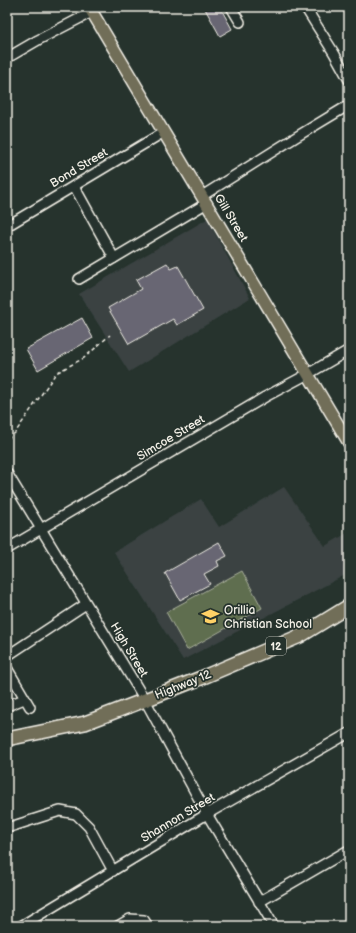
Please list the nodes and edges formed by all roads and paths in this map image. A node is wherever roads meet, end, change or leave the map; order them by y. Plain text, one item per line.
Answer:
1 (232, 7) edge
2 (305, 7) edge
3 (90, 10) edge
4 (240, 22) dead end
5 (7, 58) edge
6 (349, 80) edge
7 (349, 105) edge
8 (164, 132) junction
9 (74, 186) junction
10 (205, 200) junction
11 (7, 226) edge
12 (114, 258) junction
13 (79, 279) dead end
14 (110, 335) dead end
15 (349, 350) edge
16 (308, 374) junction
17 (7, 439) edge
18 (349, 443) edge
19 (7, 473) edge
20 (41, 530) junction
21 (7, 549) edge
22 (86, 604) junction
23 (349, 606) edge
24 (7, 656) edge
25 (7, 668) edge
26 (24, 699) junction
27 (145, 700) junction
28 (7, 706) edge
29 (30, 707) dead end
30 (349, 733) edge
31 (7, 739) edge
32 (207, 814) junction
33 (7, 828) edge
34 (347, 851) dead end
35 (113, 871) junction
36 (259, 902) junction
37 (21, 926) edge
38 (118, 926) edge
39 (148, 926) edge
40 (274, 926) edge

1 - 4 street
2 - 6 street
3 - 5 street
3 - 8 main road, Gill Street
7 - 10 street
8 - 9 street, Bond Street
8 - 10 main road, Gill Street
9 - 11 street, Bond Street
9 - 12 street
10 - 12 street
10 - 16 main road, Gill Street
12 - 13 street
14 - 17 path
15 - 16 street, Simcoe Street
16 - 18 main road, Gill Street
16 - 20 street, Simcoe Street
19 - 20 street, High Street
20 - 21 street, Simcoe Street
20 - 22 street, High Street
22 - 24 street
22 - 27 street, High Street
23 - 27 highway, Highway 12 / 12
25 - 26 street
26 - 28 street
26 - 29 street
27 - 31 highway, Highway 12 / 12
27 - 32 street, High Street
30 - 32 street, Shannon Street
32 - 35 street, Shannon Street
32 - 36 street, High Street
33 - 35 street
34 - 36 street
35 - 37 street, Shannon Street
36 - 40 street, High Street
38 - 39 street

